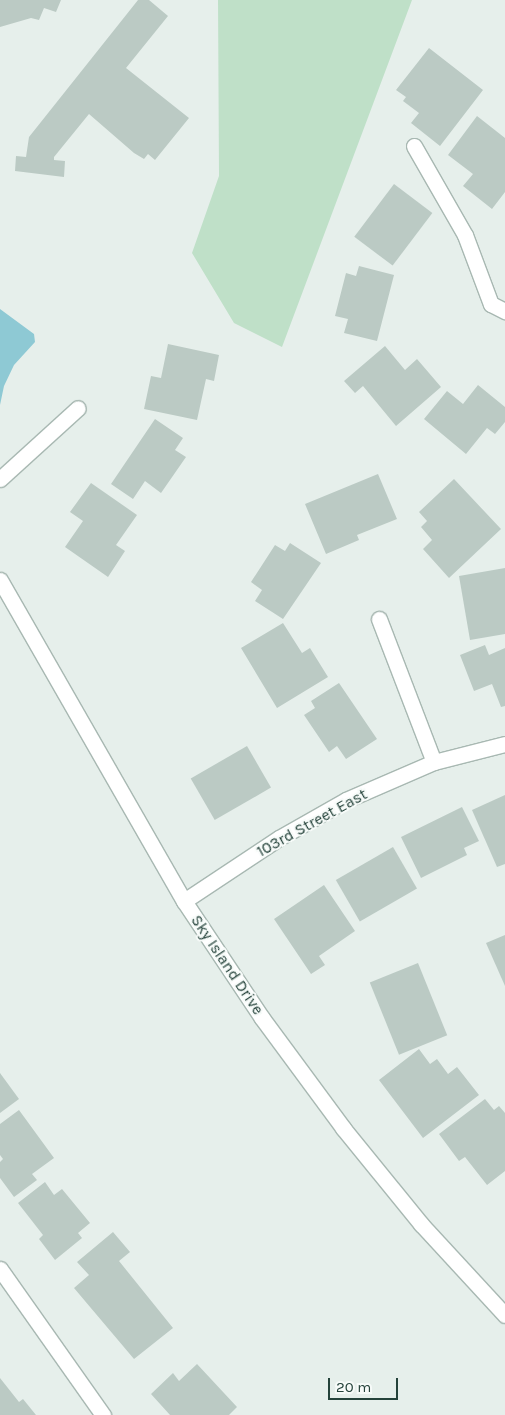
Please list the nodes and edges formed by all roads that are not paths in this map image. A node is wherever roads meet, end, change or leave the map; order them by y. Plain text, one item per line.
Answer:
1 (414, 146) dead end
2 (505, 311) edge
3 (78, 408) dead end
4 (0, 479) edge
5 (0, 580) edge
6 (379, 619) dead end
7 (505, 744) edge
8 (434, 762) junction
9 (184, 901) junction
10 (0, 1269) edge
11 (505, 1315) edge
12 (103, 1415) edge

1 - 2 street
3 - 4 street
5 - 9 street, Sky Island Drive
6 - 8 street
7 - 8 street, 103rd Street East
8 - 9 street, 103rd Street East
9 - 11 street, Sky Island Drive
10 - 12 street

